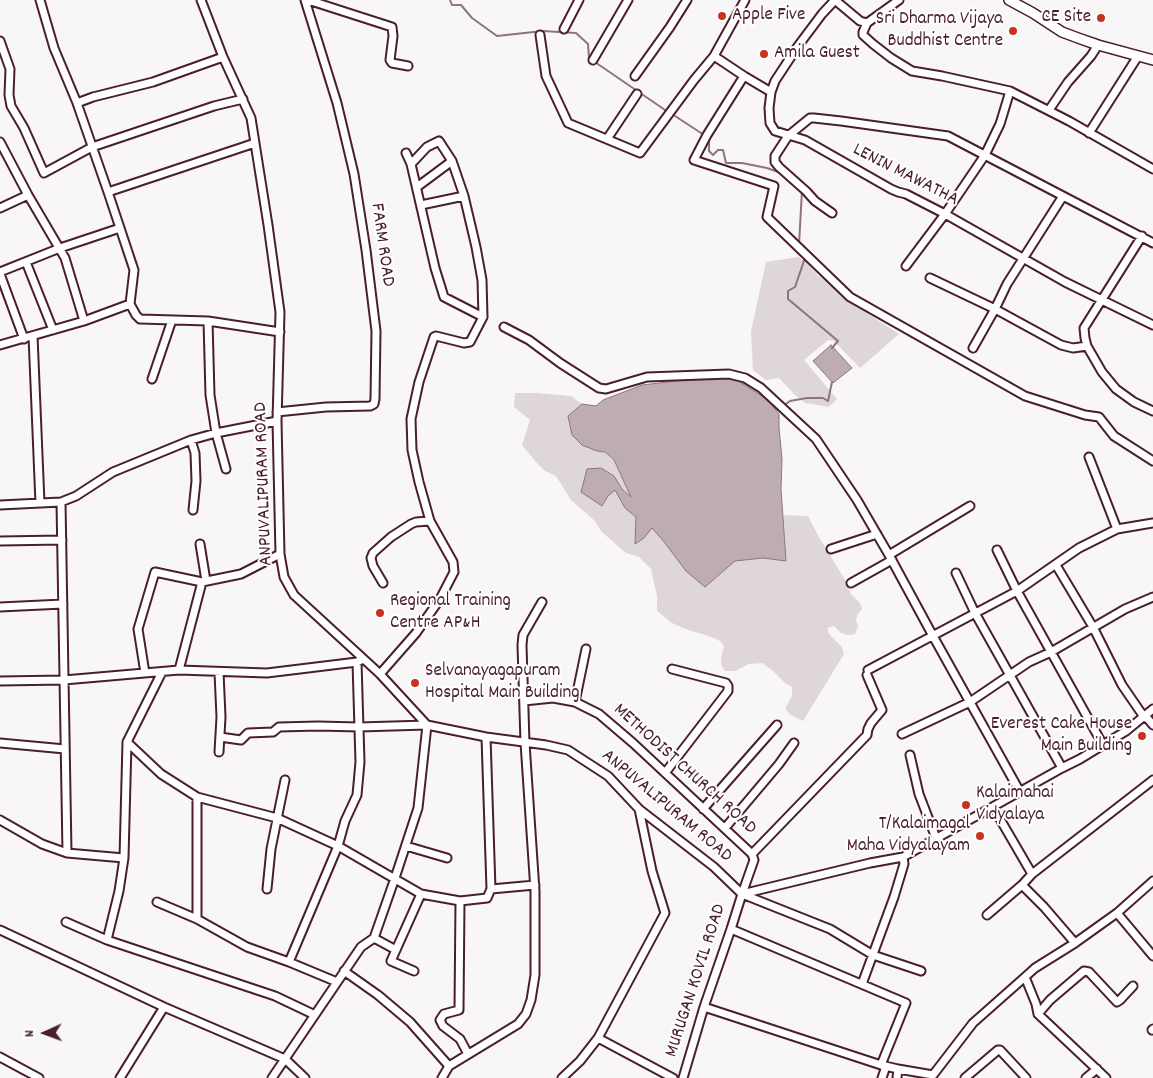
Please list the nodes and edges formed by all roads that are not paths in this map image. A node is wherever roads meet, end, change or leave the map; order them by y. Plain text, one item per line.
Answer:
1 (40, 0) edge
2 (201, 0) edge
3 (307, 0) edge
4 (579, 0) edge
5 (628, 0) edge
6 (687, 0) edge
7 (745, 0) edge
8 (835, 0) edge
9 (899, 0) edge
10 (1009, 0) edge
11 (867, 23) junction
12 (564, 29) dead end
13 (540, 35) dead end
14 (0, 41) edge
15 (1098, 45) junction
16 (714, 56) junction
17 (1138, 56) junction
18 (223, 57) junction
19 (593, 60) dead end
20 (1153, 60) edge
21 (408, 66) dead end
22 (634, 76) dead end
23 (744, 76) junction
24 (1010, 91) junction
25 (771, 92) junction
26 (637, 94) dead end
27 (243, 99) junction
28 (77, 103) junction
29 (1049, 110) junction
30 (1089, 133) junction
31 (788, 136) junction
32 (607, 138) junction
33 (0, 142) edge
34 (255, 143) junction
35 (92, 147) junction
36 (406, 153) dead end
37 (985, 155) junction
38 (452, 161) junction
39 (412, 164) junction
40 (1153, 169) edge
41 (417, 187) junction
42 (108, 192) junction
43 (28, 196) junction
44 (464, 196) junction
45 (1063, 196) junction
46 (421, 205) junction
47 (0, 208) edge
48 (832, 212) dead end
49 (945, 214) junction
50 (120, 228) junction
51 (1142, 236) junction
52 (1153, 243) edge
53 (60, 248) junction
54 (1024, 258) junction
55 (26, 262) junction
56 (906, 266) dead end
57 (0, 273) edge
58 (930, 278) dead end
59 (1102, 300) junction
60 (130, 304) junction
61 (995, 309) junction
62 (483, 317) junction
63 (172, 320) junction
64 (84, 321) junction
65 (208, 321) junction
66 (1153, 325) edge
67 (504, 327) dead end
68 (53, 330) junction
69 (280, 332) junction
70 (33, 336) junction
71 (24, 339) junction
72 (0, 346) edge
73 (1087, 346) junction
74 (973, 348) dead end
75 (152, 379) dead end
76 (1153, 411) edge
77 (277, 412) junction
78 (277, 421) junction
79 (216, 433) junction
80 (190, 440) junction
81 (1089, 457) dead end
82 (1153, 461) edge
83 (226, 469) dead end
84 (61, 502) junction
85 (40, 503) junction
86 (0, 505) edge
87 (970, 506) dead end
88 (193, 510) dead end
89 (430, 521) junction
90 (1153, 523) edge
91 (1117, 529) junction
92 (877, 534) junction
93 (62, 540) junction
94 (0, 541) edge
95 (200, 544) dead end
96 (831, 549) dead end
97 (997, 550) dead end
98 (280, 554) junction
99 (891, 557) junction
100 (1056, 564) junction
101 (956, 574) dead end
102 (204, 582) junction
103 (383, 583) dead end
104 (851, 583) dead end
105 (1018, 591) junction
106 (1153, 597) edge
107 (542, 602) dead end
108 (63, 604) junction
109 (0, 607) edge
110 (975, 613) junction
111 (1093, 628) junction
112 (933, 636) junction
113 (586, 649) dead end
114 (1051, 652) junction
115 (360, 661) junction
116 (672, 669) dead end
117 (179, 670) junction
118 (162, 672) junction
119 (218, 672) junction
120 (145, 673) junction
121 (380, 674) junction
122 (1010, 674) junction
123 (64, 680) junction
124 (0, 681) edge
125 (524, 701) junction
126 (575, 702) junction
127 (970, 702) junction
128 (1153, 709) edge
129 (1144, 716) junction
130 (777, 724) dead end
131 (427, 725) junction
132 (1153, 725) edge
133 (359, 727) junction
134 (902, 734) dead end
135 (220, 737) junction
136 (486, 737) junction
137 (127, 742) junction
138 (0, 743) edge
139 (525, 743) junction
140 (794, 744) dead end
141 (1104, 746) junction
142 (65, 749) junction
143 (219, 752) dead end
144 (910, 756) dead end
145 (1062, 768) junction
146 (664, 773) junction
147 (285, 780) dead end
148 (1153, 780) edge
149 (1020, 792) junction
150 (198, 797) junction
151 (993, 807) junction
152 (639, 809) junction
153 (703, 809) junction
154 (277, 818) junction
155 (0, 820) edge
156 (724, 828) junction
157 (936, 838) junction
158 (338, 846) junction
159 (406, 846) junction
160 (67, 854) junction
161 (752, 854) junction
162 (904, 857) junction
163 (124, 858) junction
164 (447, 858) dead end
165 (1032, 874) junction
166 (395, 878) junction
167 (1153, 881) edge
168 (535, 885) junction
169 (1022, 885) junction
170 (491, 888) junction
171 (267, 889) dead end
172 (421, 894) junction
173 (742, 894) junction
174 (460, 901) junction
175 (157, 902) dead end
176 (1117, 914) junction
177 (987, 915) dead end
178 (197, 919) junction
179 (66, 922) dead end
180 (731, 929) junction
181 (0, 930) edge
182 (374, 938) junction
183 (107, 940) junction
184 (1075, 943) junction
185 (396, 950) junction
186 (873, 955) junction
187 (1153, 956) edge
188 (289, 962) junction
189 (344, 971) junction
190 (922, 971) dead end
191 (414, 972) dead end
192 (1025, 977) junction
193 (337, 982) junction
194 (862, 984) junction
195 (1133, 986) dead end
196 (164, 1007) junction
197 (704, 1007) junction
198 (1038, 1014) junction
199 (315, 1015) junction
200 (598, 1038) junction
201 (468, 1054) junction
202 (0, 1057) edge
203 (285, 1059) junction
204 (449, 1066) junction
205 (884, 1066) junction
206 (1097, 1068) junction
207 (898, 1070) junction
208 (29, 1076) edge
209 (685, 1077) edge
210 (936, 1077) edge
211 (39, 1078) edge
212 (120, 1078) edge
213 (272, 1078) edge
214 (305, 1078) edge
215 (442, 1078) edge
216 (562, 1078) edge
217 (673, 1078) edge
218 (882, 1078) edge
219 (897, 1078) edge
220 (964, 1078) edge
221 (1026, 1078) edge
222 (1086, 1078) edge
223 (1106, 1078) edge

1 - 28 street
2 - 18 street, ANPUVALIPURAM ROAD
3 - 21 street
3 - 77 street, FARM ROAD
4 - 12 street
5 - 19 street
6 - 22 street
7 - 16 street
8 - 11 street
8 - 25 street, LENIN MAWATHA
9 - 11 street
10 - 15 main road
11 - 24 street
13 - 32 street
14 - 35 street
15 - 17 main road
15 - 29 street
16 - 23 street
16 - 32 street
17 - 20 main road
17 - 30 street
18 - 27 street, ANPUVALIPURAM ROAD
18 - 28 street
23 - 25 street
23 - 82 street
24 - 29 street
24 - 37 street
25 - 31 street, LENIN MAWATHA
26 - 32 street
27 - 34 street, ANPUVALIPURAM ROAD
27 - 35 street
28 - 35 street
29 - 30 street
30 - 40 street
31 - 37 street
31 - 48 street
31 - 49 street, LENIN MAWATHA
33 - 43 street
34 - 42 street
34 - 69 street, ANPUVALIPURAM ROAD
35 - 42 street
36 - 39 street
37 - 45 street
37 - 49 street
38 - 39 street
38 - 41 street
38 - 44 street
39 - 41 street
41 - 46 street
42 - 50 street
43 - 47 street
43 - 53 street
44 - 46 street
44 - 62 street
45 - 51 street
45 - 54 street
46 - 62 street
49 - 54 street, LENIN MAWATHA
49 - 56 street
50 - 53 street
50 - 60 street
51 - 52 street
51 - 59 street
53 - 55 street
53 - 64 street
54 - 59 street, LENIN MAWATHA
54 - 61 street
55 - 57 street
55 - 68 street
57 - 71 street
58 - 61 street
59 - 66 street, LENIN MAWATHA
59 - 73 street
60 - 63 street
60 - 64 street
61 - 73 street
61 - 74 street
62 - 89 street
63 - 65 street
63 - 75 street
64 - 68 street
65 - 69 street
65 - 79 street
67 - 92 street
68 - 70 street
69 - 77 street, ANPUVALIPURAM ROAD
70 - 71 street
70 - 85 street
71 - 72 street
73 - 76 street
77 - 78 street, ANPUVALIPURAM ROAD
78 - 79 street
78 - 98 street, ANPUVALIPURAM ROAD
79 - 80 street
79 - 83 street
80 - 84 street
80 - 88 street
81 - 91 street
84 - 85 street
84 - 93 street
85 - 86 street
87 - 99 street
89 - 103 street
89 - 121 street
90 - 91 street
91 - 100 street
92 - 96 street
92 - 99 street
93 - 94 street
93 - 108 street
95 - 102 street
97 - 105 street
98 - 102 street
98 - 115 street, ANPUVALIPURAM ROAD
99 - 104 street
99 - 112 street
100 - 105 street
100 - 111 street
101 - 110 street
102 - 117 street
102 - 120 street
105 - 110 street
105 - 114 street
106 - 111 street
107 - 125 street
108 - 109 street
108 - 123 street
110 - 112 street
110 - 122 street
111 - 114 street
111 - 129 street
112 - 127 street
112 - 161 street
113 - 126 street
114 - 122 street
114 - 141 street
115 - 119 street
115 - 121 street, ANPUVALIPURAM ROAD
115 - 133 street
116 - 146 street
117 - 118 street
117 - 119 street
118 - 120 street
118 - 137 street
119 - 135 street
120 - 123 street
121 - 131 street, ANPUVALIPURAM ROAD
122 - 127 street
122 - 145 street
123 - 124 street
123 - 142 street
125 - 126 street, METHODIST CHURCH ROAD
125 - 139 street
126 - 146 street, METHODIST CHURCH ROAD
127 - 134 street
127 - 149 street
128 - 129 street
129 - 132 street
129 - 141 street
130 - 153 street
131 - 133 street
131 - 136 street, ANPUVALIPURAM ROAD
131 - 159 street
133 - 135 street
133 - 158 street
135 - 143 street
136 - 139 street, ANPUVALIPURAM ROAD
136 - 170 street
137 - 150 street
137 - 163 street
138 - 142 street
139 - 152 street, ANPUVALIPURAM ROAD
139 - 168 street
140 - 156 street
141 - 145 street
142 - 160 street
144 - 157 street
145 - 149 street
146 - 153 street, METHODIST CHURCH ROAD
147 - 154 street
148 - 165 street
149 - 151 street
150 - 154 street
150 - 178 street
151 - 157 street
151 - 165 street
152 - 173 street, ANPUVALIPURAM ROAD
152 - 200 street
153 - 156 street, METHODIST CHURCH ROAD
154 - 158 street
154 - 171 street
155 - 160 street
156 - 161 street, METHODIST CHURCH ROAD
157 - 162 street
158 - 166 street
158 - 188 street
159 - 164 street
159 - 166 street
160 - 163 street
161 - 173 street, METHODIST CHURCH ROAD
162 - 173 street
162 - 186 street
163 - 183 street
165 - 169 street
166 - 172 street
166 - 182 street
167 - 176 street
168 - 170 street
168 - 201 street
169 - 177 street
169 - 184 street
170 - 174 street
172 - 174 street
172 - 185 street
173 - 180 street, MURUGAN KOVIL ROAD
173 - 186 street
174 - 201 street
175 - 178 street
176 - 184 street
176 - 187 street
178 - 188 street
179 - 183 street
180 - 194 street
180 - 197 street, MURUGAN KOVIL ROAD
181 - 196 street
182 - 185 street
182 - 189 street
183 - 199 street
184 - 192 street
185 - 191 street
186 - 190 street
186 - 194 street
188 - 193 street
189 - 193 street
189 - 204 street
192 - 198 street
192 - 210 street
193 - 199 street
194 - 205 street
195 - 198 street
196 - 203 street
196 - 212 street
197 - 205 street
197 - 209 street, MURUGAN KOVIL ROAD
198 - 206 street
199 - 203 street
200 - 216 street
200 - 217 street
201 - 204 street
202 - 208 street
203 - 213 street
203 - 214 street
204 - 215 street
205 - 207 street
205 - 218 street
206 - 222 street
206 - 223 street
207 - 210 street
207 - 219 street
208 - 211 street
220 - 221 street

